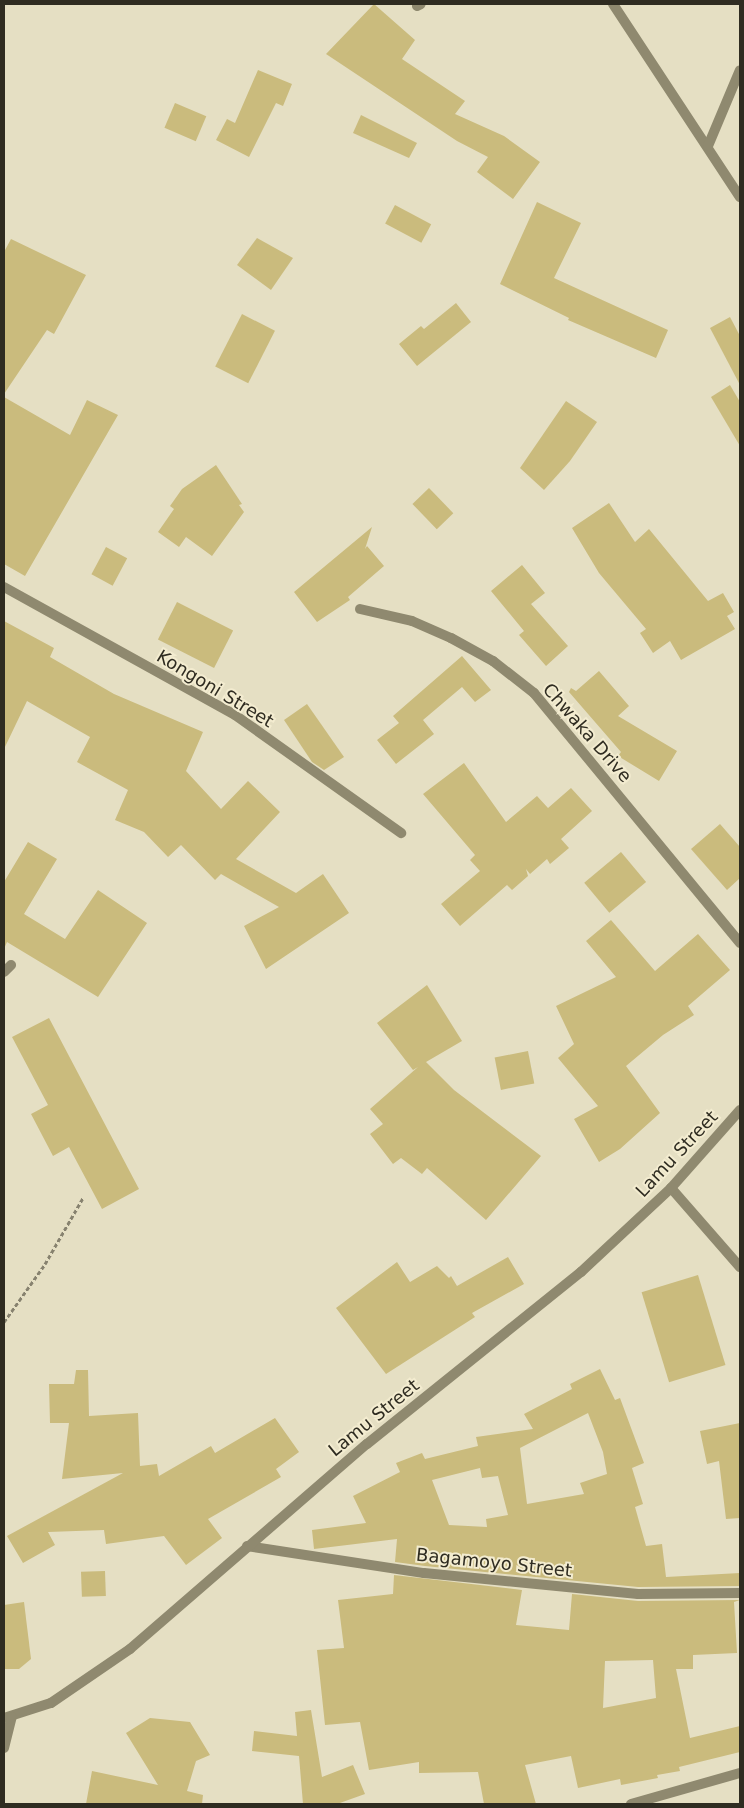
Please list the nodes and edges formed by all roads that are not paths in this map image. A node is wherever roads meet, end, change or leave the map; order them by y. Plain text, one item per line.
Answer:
1 (612, 4) edge
2 (740, 70) edge
3 (708, 146) junction
4 (740, 197) edge
5 (4, 587) edge
6 (360, 609) dead end
7 (401, 834) dead end
8 (740, 944) edge
9 (740, 1110) edge
10 (671, 1188) junction
11 (740, 1267) edge
12 (247, 1546) junction
13 (740, 1592) edge
14 (8, 1717) edge
15 (4, 1748) edge
16 (740, 1773) edge
17 (631, 1804) edge

1 - 3 street
2 - 3 street
3 - 4 street
5 - 7 street, Kongoni Street
6 - 8 street, Chwaka Drive
9 - 10 street, Lamu Street
10 - 11 street
10 - 12 street, Lamu Street
12 - 13 street, Bagamoyo Street
12 - 14 street, Lamu Street
14 - 15 street
16 - 17 street

